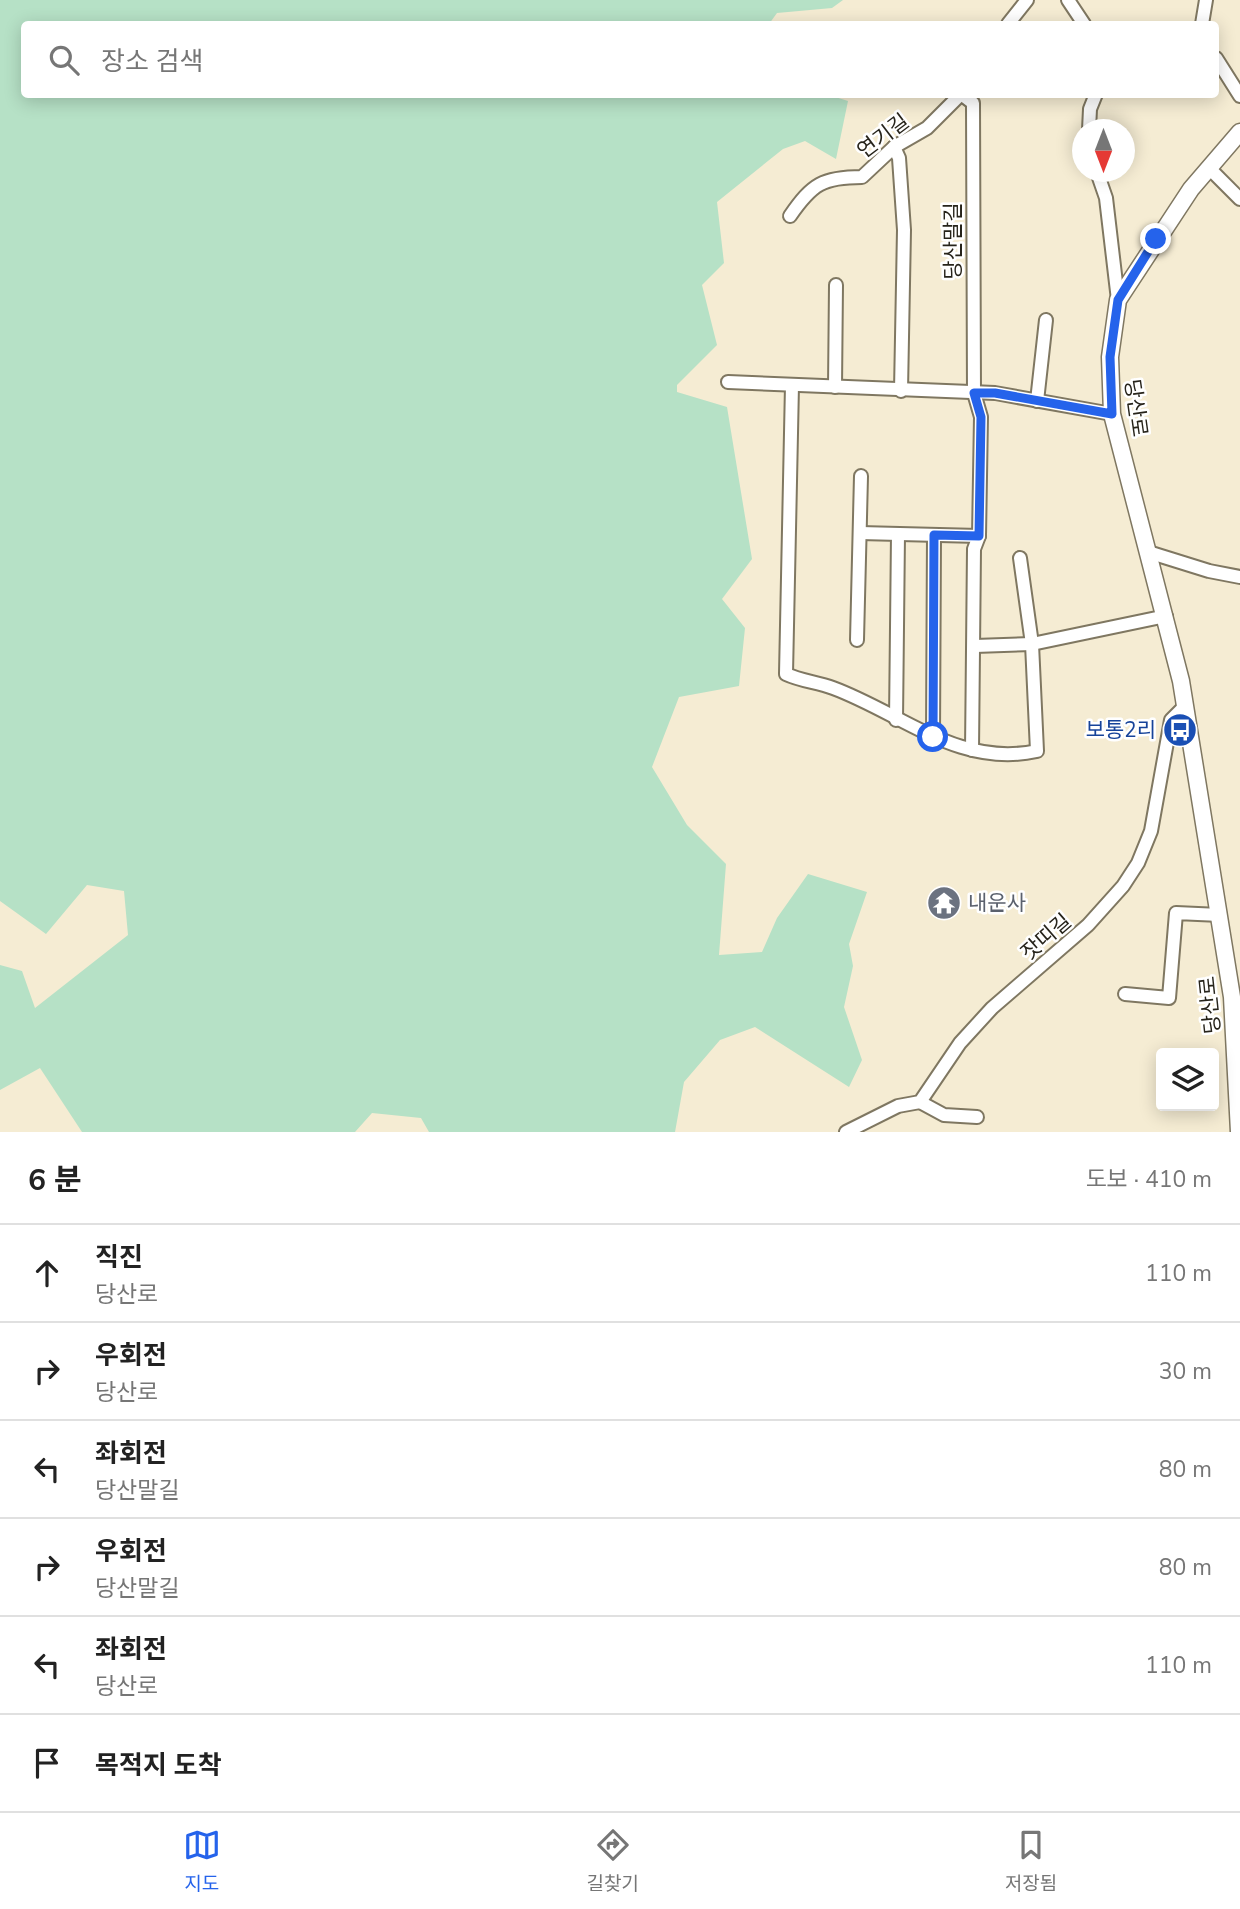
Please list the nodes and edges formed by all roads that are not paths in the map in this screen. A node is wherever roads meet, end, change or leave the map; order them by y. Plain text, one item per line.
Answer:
1 (1027, 0) edge
2 (1068, 0) edge
3 (1206, 0) edge
4 (1010, 21) edge
5 (1082, 21) edge
6 (1202, 21) edge
7 (1219, 63) edge
8 (1240, 96) edge
9 (957, 98) edge
10 (966, 98) edge
11 (1094, 98) edge
12 (1090, 119) edge
13 (1240, 132) edge
14 (894, 147) junction
15 (1209, 168) junction
16 (1100, 182) edge
17 (1240, 199) edge
18 (790, 216) dead end
19 (836, 285) dead end
20 (1118, 300) junction
21 (1046, 320) dead end
22 (728, 382) dead end
23 (792, 385) junction
24 (835, 387) junction
25 (901, 391) junction
26 (974, 393) junction
27 (1037, 401) junction
28 (1112, 414) junction
29 (861, 476) dead end
30 (860, 533) junction
31 (898, 534) junction
32 (934, 535) junction
33 (979, 536) junction
34 (1148, 552) junction
35 (1020, 558) dead end
36 (1240, 576) edge
37 (1166, 616) junction
38 (858, 640) dead end
39 (1032, 644) junction
40 (975, 646) junction
41 (1185, 706) junction
42 (896, 720) junction
43 (933, 737) junction
44 (972, 750) junction
45 (1220, 915) junction
46 (1125, 994) dead end
47 (920, 1102) junction
48 (977, 1117) dead end
49 (846, 1132) edge
50 (1239, 1132) edge

1 - 4 street
2 - 5 street
3 - 6 street
7 - 8 street
9 - 14 street, 연기길
10 - 26 street, 당산말길
11 - 12 street
13 - 15 street, 당산로
14 - 18 street, 연기길
14 - 25 street
15 - 17 street
15 - 20 street, 당산로
16 - 20 street
19 - 24 street
20 - 28 street, 당산로
21 - 27 street
22 - 23 street
23 - 24 street
23 - 42 street
24 - 25 street
25 - 26 street
26 - 27 street
26 - 33 street, 당산말길
27 - 28 street
28 - 34 street, 당산로
29 - 30 street
30 - 31 street
30 - 38 street
31 - 32 street
31 - 42 street
32 - 33 street
32 - 43 street
33 - 40 street
34 - 36 street
34 - 37 street, 당산로
35 - 39 street
37 - 39 street
37 - 41 street, 당산로
39 - 40 street
39 - 44 street
40 - 44 street
41 - 45 street, 당산로
41 - 47 street, 잣띠길
42 - 43 street
43 - 44 street
45 - 46 street, 당산로
45 - 50 street, 당산로
47 - 48 street
47 - 49 street

